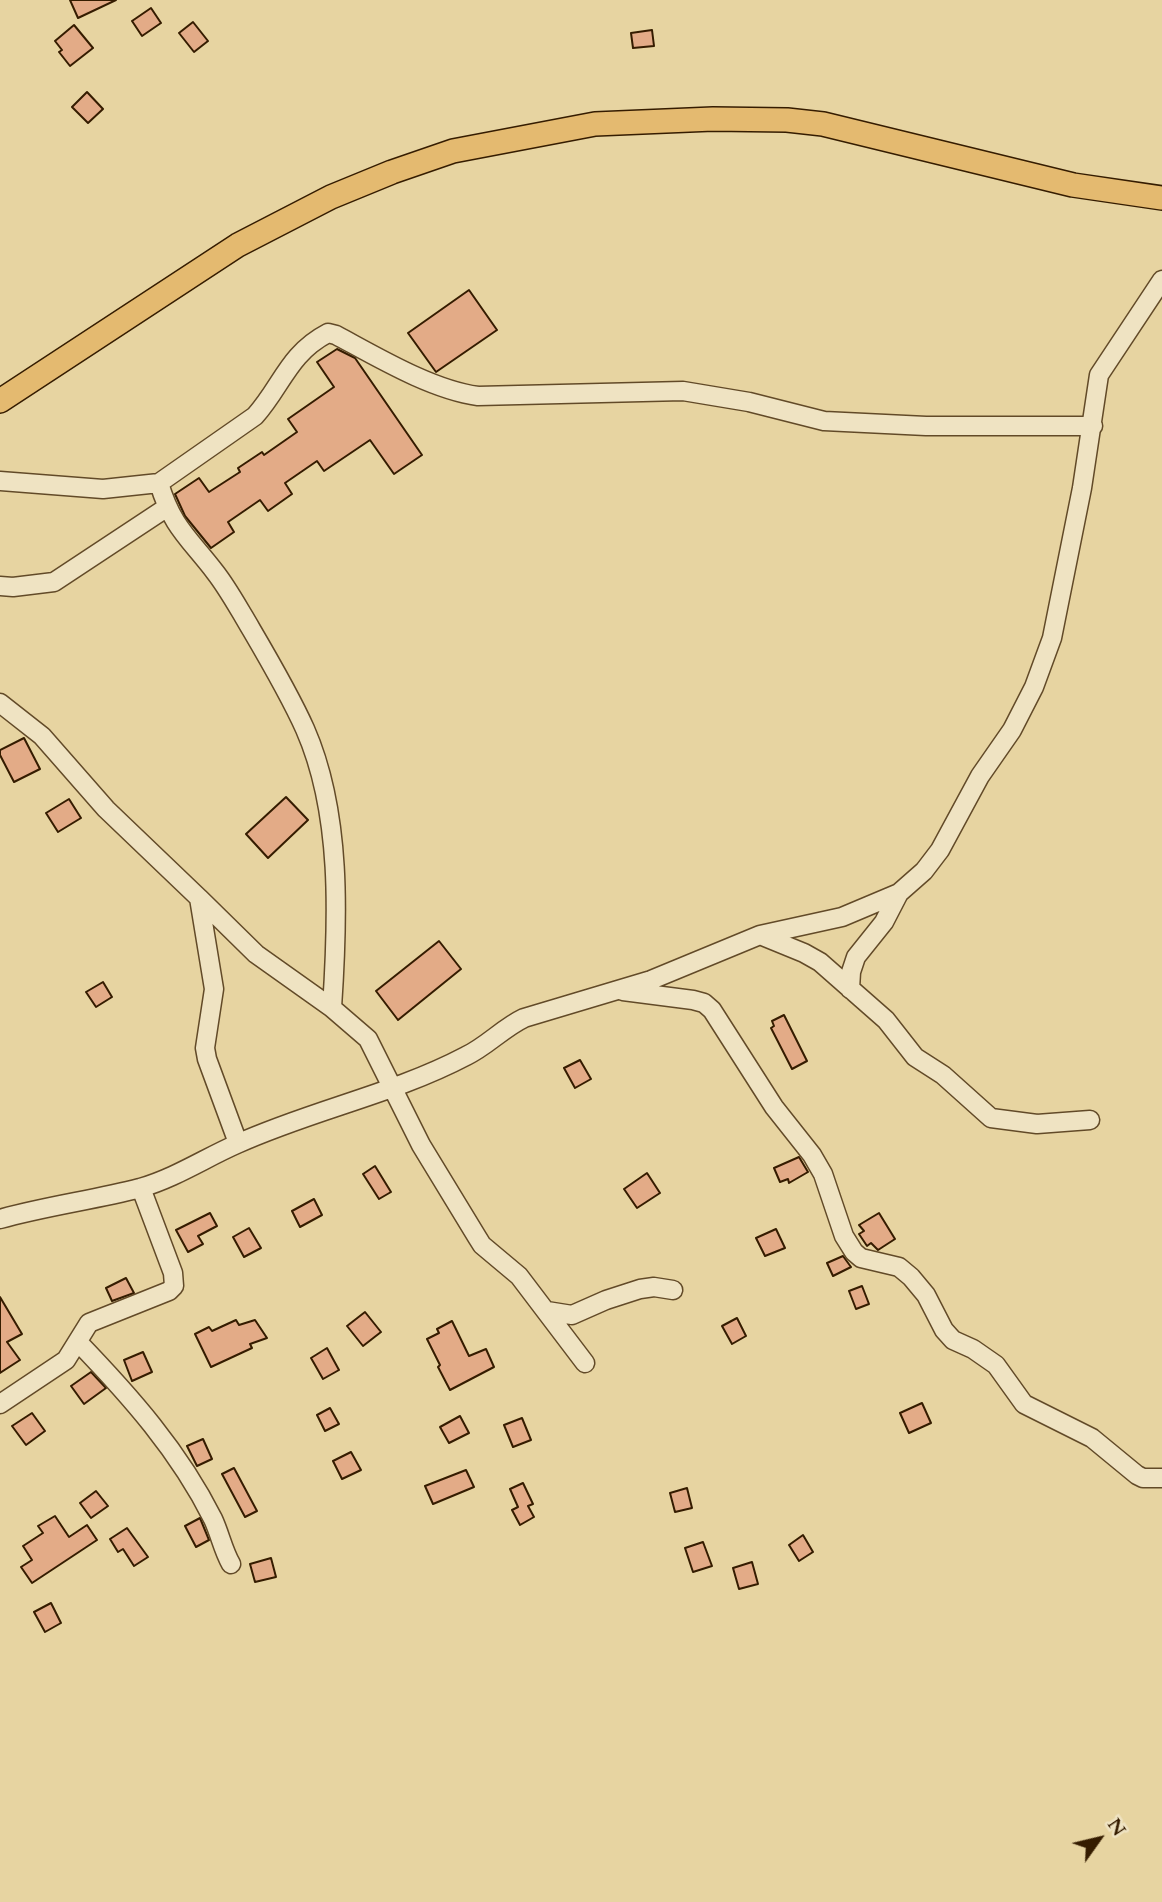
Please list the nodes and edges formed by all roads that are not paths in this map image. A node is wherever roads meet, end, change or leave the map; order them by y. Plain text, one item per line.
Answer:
1 (1162, 198) edge
2 (1162, 280) edge
3 (0, 401) edge
4 (1093, 426) junction
5 (0, 481) edge
6 (159, 483) junction
7 (166, 508) junction
8 (0, 586) edge
9 (0, 703) edge
10 (899, 893) junction
11 (199, 898) junction
12 (760, 935) junction
13 (850, 989) junction
14 (618, 990) junction
15 (332, 1008) junction
16 (391, 1088) junction
17 (1090, 1120) dead end
18 (238, 1143) junction
19 (141, 1188) junction
20 (0, 1219) edge
21 (673, 1290) dead end
22 (547, 1311) junction
23 (78, 1342) junction
24 (585, 1363) dead end
25 (0, 1404) edge
26 (1162, 1478) edge
27 (231, 1564) dead end

1 - 3 main road
2 - 4 street
4 - 6 street
4 - 10 street
5 - 6 street
6 - 7 street
7 - 8 street
7 - 15 street
9 - 11 street
10 - 12 street
10 - 13 street
11 - 15 street
11 - 18 street
12 - 13 street
12 - 14 street
13 - 17 street
14 - 16 street
14 - 26 street
15 - 16 street
16 - 18 street
16 - 22 street
18 - 19 street
19 - 20 street
19 - 23 street
21 - 22 street
22 - 24 street
23 - 25 street
23 - 27 street

